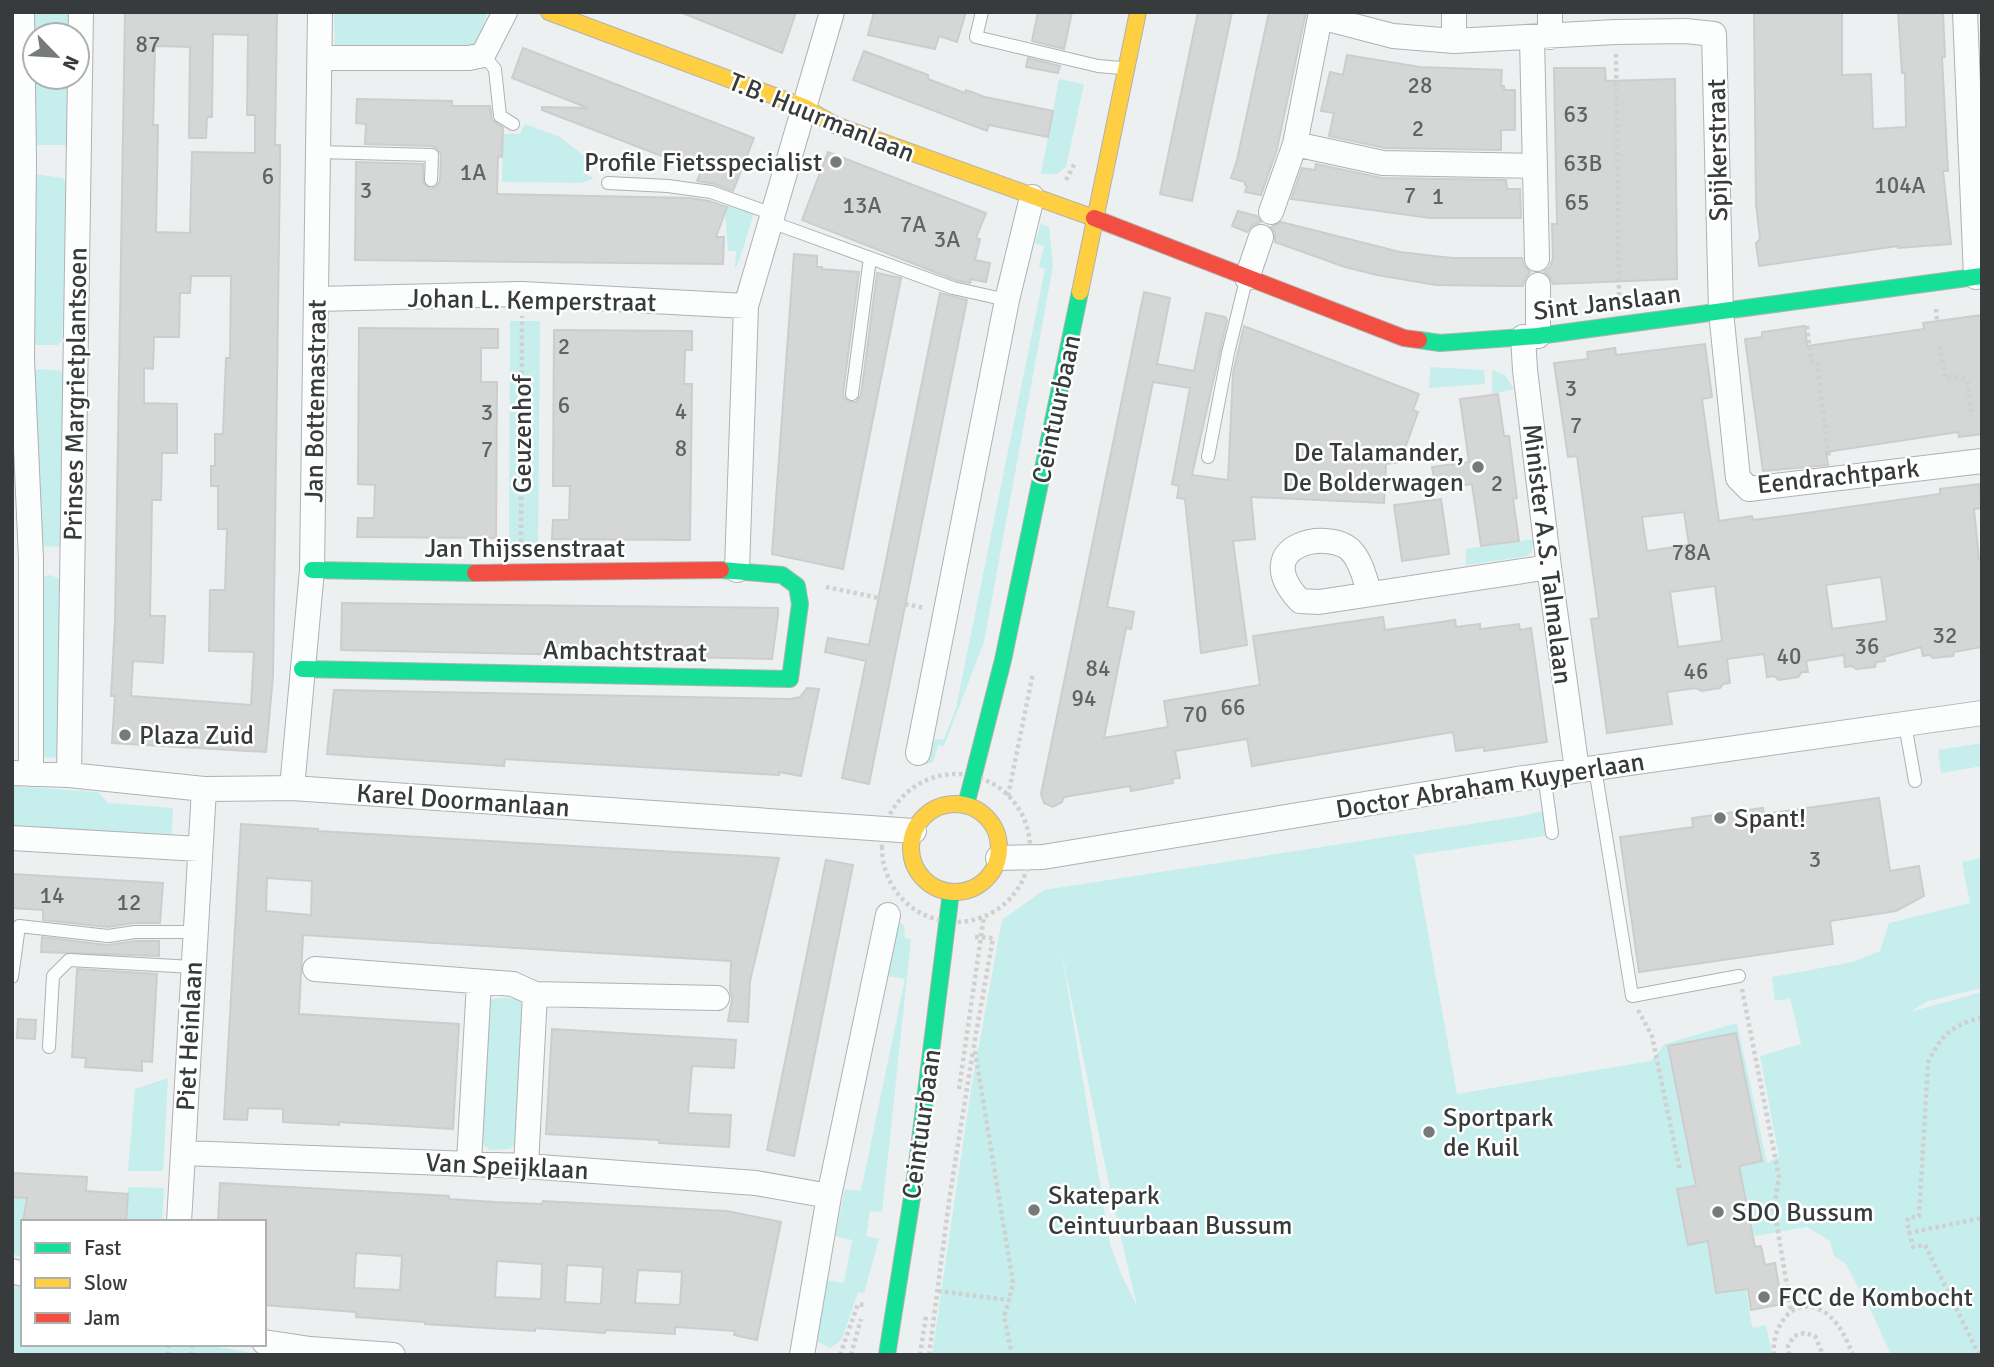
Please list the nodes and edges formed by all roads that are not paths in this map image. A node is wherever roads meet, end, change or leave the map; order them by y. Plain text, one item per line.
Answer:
1 (22, 12) edge
2 (81, 12) edge
3 (320, 12) edge
4 (505, 12) edge
5 (549, 12) edge
6 (832, 12) edge
7 (982, 12) edge
8 (1138, 12) edge
9 (1454, 12) edge
10 (1550, 12) edge
11 (1965, 12) edge
12 (1321, 15) edge
13 (1686, 22) edge
14 (1541, 37) junction
15 (1454, 41) junction
16 (483, 55) junction
17 (320, 58) junction
18 (1125, 68) junction
19 (804, 107) junction
20 (513, 124) dead end
21 (1295, 144) junction
22 (318, 152) junction
23 (18, 159) edge
24 (1535, 166) junction
25 (431, 180) dead end
26 (608, 183) dead end
27 (1032, 197) junction
28 (1271, 212) dead end
29 (772, 218) junction
30 (1095, 220) junction
31 (1261, 237) dead end
32 (870, 258) junction
33 (1537, 259) dead end
34 (1979, 277) edge
35 (1247, 278) junction
36 (1538, 285) dead end
37 (317, 299) junction
38 (1007, 300) junction
39 (746, 306) junction
40 (1721, 312) junction
41 (1530, 336) junction
42 (17, 358) edge
43 (852, 394) dead end
44 (1208, 457) dead end
45 (1982, 461) edge
46 (21, 559) edge
47 (1549, 567) junction
48 (312, 570) junction
49 (737, 570) junction
50 (1370, 594) dead end
51 (302, 669) junction
52 (1982, 713) edge
53 (1905, 724) junction
54 (918, 753) dead end
55 (1586, 769) junction
56 (22, 773) edge
57 (69, 775) junction
58 (1544, 775) junction
59 (1915, 781) dead end
60 (292, 788) junction
61 (204, 789) junction
62 (966, 804) junction
63 (914, 831) junction
64 (1552, 833) dead end
65 (12, 838) edge
66 (199, 849) junction
67 (998, 858) junction
68 (951, 892) junction
69 (888, 915) dead end
70 (195, 932) junction
71 (193, 967) junction
72 (315, 970) dead end
73 (1740, 976) road end
74 (12, 977) edge
75 (479, 982) junction
76 (535, 994) junction
77 (717, 998) dead end
78 (49, 1046) dead end
79 (183, 1153) junction
80 (469, 1162) junction
81 (526, 1166) junction
82 (829, 1196) junction
83 (179, 1220) edge
84 (266, 1342) edge
85 (393, 1355) edge
86 (802, 1355) edge
87 (887, 1355) edge

1 - 23 street, Prinses Margrietplantsoen
2 - 57 street, Prinses Margrietplantsoen
3 - 17 street, Jan Bottemastraat
4 - 16 street
5 - 19 street, T.B. Huurmanlaan
6 - 19 street
7 - 18 lane
8 - 18 street, Ceintuurbaan
9 - 15 street
10 - 14 street
11 - 34 street
12 - 15 street
12 - 21 street
13 - 14 street
13 - 40 street, Spijkerstraat
14 - 15 street
14 - 24 street
16 - 17 street
16 - 20 lane
17 - 22 street, Jan Bottemastraat
18 - 30 street, Ceintuurbaan
19 - 27 street, T.B. Huurmanlaan
19 - 29 street
21 - 24 street
21 - 28 street
22 - 25 lane
22 - 37 street, Jan Bottemastraat
23 - 42 street, Prinses Margrietplantsoen
24 - 33 street
26 - 29 lane
27 - 30 street, T.B. Huurmanlaan
27 - 38 street
29 - 32 lane
29 - 39 street
30 - 35 street, Sint Janslaan
30 - 62 street, Ceintuurbaan
31 - 35 street
32 - 38 lane
32 - 43 lane
34 - 40 street, Sint Janslaan
35 - 41 street, Sint Janslaan
35 - 44 lane
36 - 41 street, Minister A.S. Talmalaan
37 - 39 street, Johan L. Kemperstraat
37 - 48 street, Jan Bottemastraat
38 - 54 street
39 - 49 street
40 - 41 street, Sint Janslaan
40 - 45 street, Eendrachtpark
41 - 47 street, Minister A.S. Talmalaan
42 - 46 street, Prinses Margrietplantsoen
46 - 56 street, Prinses Margrietplantsoen
47 - 50 street
47 - 55 street, Minister A.S. Talmalaan
48 - 49 street, Jan Thijssenstraat
48 - 51 street, Jan Bottemastraat
49 - 51 street, Ambachtstraat
51 - 60 street, Jan Bottemastraat
52 - 53 street, Doctor Abraham Kuyperlaan
53 - 55 street, Doctor Abraham Kuyperlaan
53 - 59 lane
55 - 58 street, Doctor Abraham Kuyperlaan
55 - 73 lane
56 - 57 street, Karel Doormanlaan
57 - 61 street, Karel Doormanlaan
58 - 64 lane
58 - 67 street, Doctor Abraham Kuyperlaan
60 - 61 street, Karel Doormanlaan
60 - 63 street, Karel Doormanlaan
61 - 66 street, Piet Heinlaan
62 - 63 street
62 - 67 street
63 - 68 street
65 - 66 street
66 - 70 street, Piet Heinlaan
67 - 68 street
68 - 87 street, Ceintuurbaan
69 - 82 street
70 - 71 street, Piet Heinlaan
70 - 74 lane
71 - 78 lane
71 - 79 street, Piet Heinlaan
72 - 75 street
75 - 76 street
75 - 80 street
76 - 77 street
76 - 81 street
79 - 80 street, Van Speijklaan
79 - 83 street, Piet Heinlaan
80 - 81 street, Van Speijklaan
81 - 82 street, Van Speijklaan
82 - 86 street
84 - 85 street

